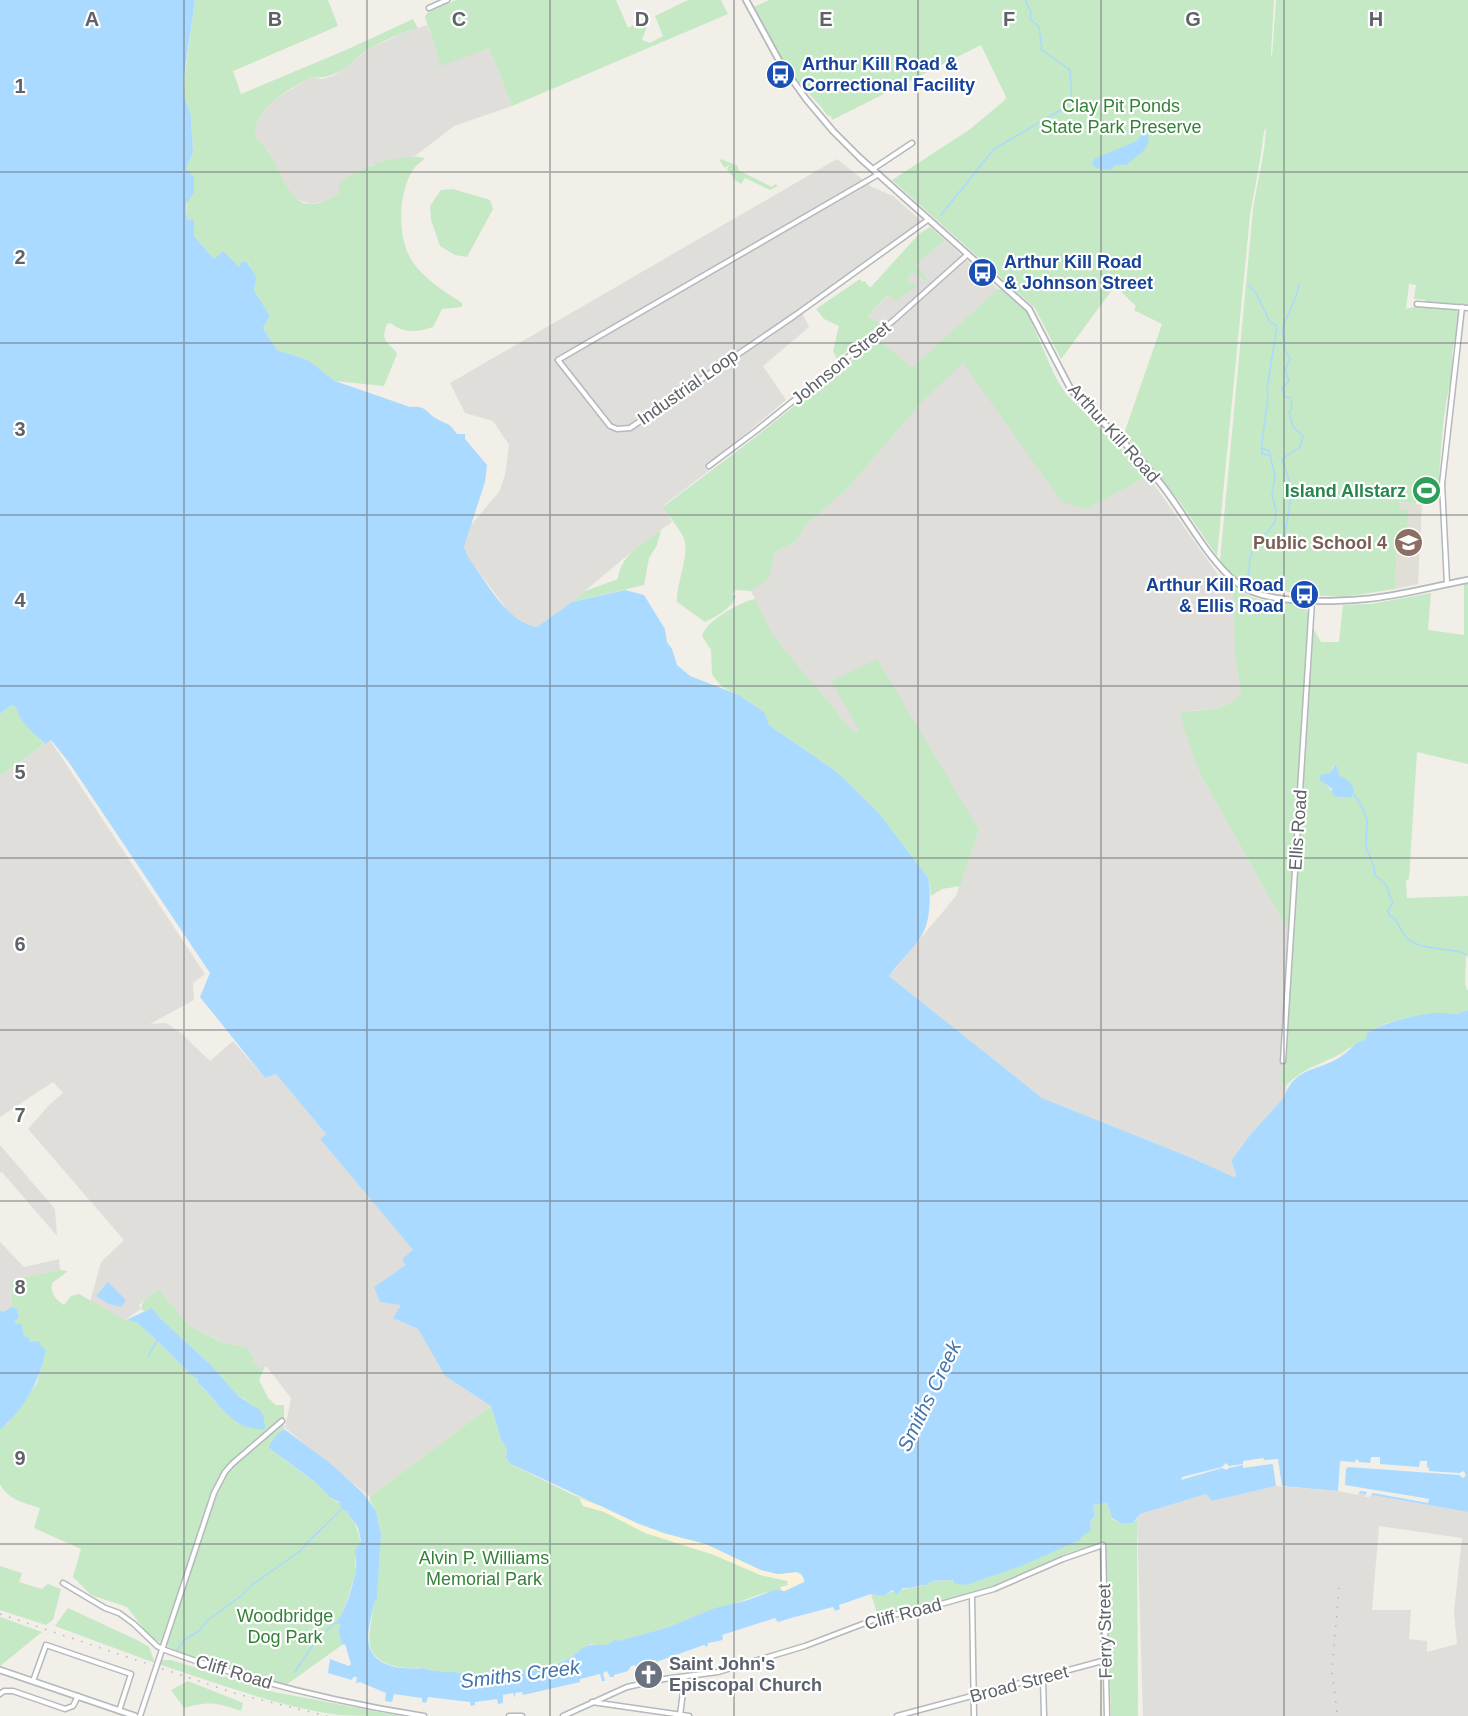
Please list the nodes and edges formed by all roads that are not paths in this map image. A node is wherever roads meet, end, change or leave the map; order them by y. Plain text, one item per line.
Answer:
1 (447, 0) edge
2 (746, 0) edge
3 (429, 8) dead end
4 (912, 143) dead end
5 (873, 169) junction
6 (879, 174) junction
7 (929, 219) junction
8 (969, 254) junction
9 (1418, 304) dead end
10 (1462, 308) junction
11 (1468, 308) edge
12 (709, 466) dead end
13 (1468, 580) edge
14 (1447, 583) junction
15 (1312, 600) junction
16 (1283, 1061) dead end
17 (282, 1421) dead end
18 (1103, 1545) joint
19 (63, 1583) dead end
20 (972, 1596) junction
21 (162, 1648) junction
22 (1106, 1660) junction
23 (0, 1670) edge
24 (685, 1677) junction
25 (1043, 1678) junction
26 (33, 1682) junction
27 (0, 1694) edge
28 (78, 1696) junction
29 (974, 1696) junction
30 (592, 1702) junction
31 (119, 1711) junction
32 (680, 1715) edge
33 (135, 1716) edge
34 (140, 1716) edge
35 (424, 1716) edge
36 (509, 1716) edge
37 (522, 1716) edge
38 (563, 1716) edge
39 (689, 1716) edge
40 (897, 1716) edge
41 (974, 1716) edge
42 (1044, 1716) edge
43 (1107, 1716) edge

1 - 3 street
2 - 5 street, Arthur Kill Road
4 - 5 street
5 - 6 street, Arthur Kill Road
6 - 7 street, Arthur Kill Road
6 - 7 street, Industrial Loop
7 - 8 street, Arthur Kill Road
8 - 12 street, Johnson Street
8 - 15 street, Arthur Kill Road
9 - 10 street
10 - 11 street
10 - 14 street
13 - 14 street, Arthur Kill Road
14 - 15 street, Arthur Kill Road
15 - 16 street, Ellis Road
17 - 21 street
18 - 20 street, Cliff Road
18 - 22 street, Ferry Street
19 - 21 street, Cliff Road
20 - 24 street, Cliff Road
20 - 29 street
21 - 34 street
21 - 35 street, Cliff Road
22 - 25 street, Broad Street
22 - 43 street, Ferry Street
23 - 26 street
24 - 30 street, Cliff Road
24 - 32 street
25 - 29 street, Broad Street
25 - 42 street
26 - 28 street
26 - 31 street
27 - 28 street
28 - 31 street
29 - 40 street, Broad Street
29 - 41 street
30 - 32 street
30 - 38 street, Cliff Road
31 - 33 street
32 - 39 street
36 - 37 street

